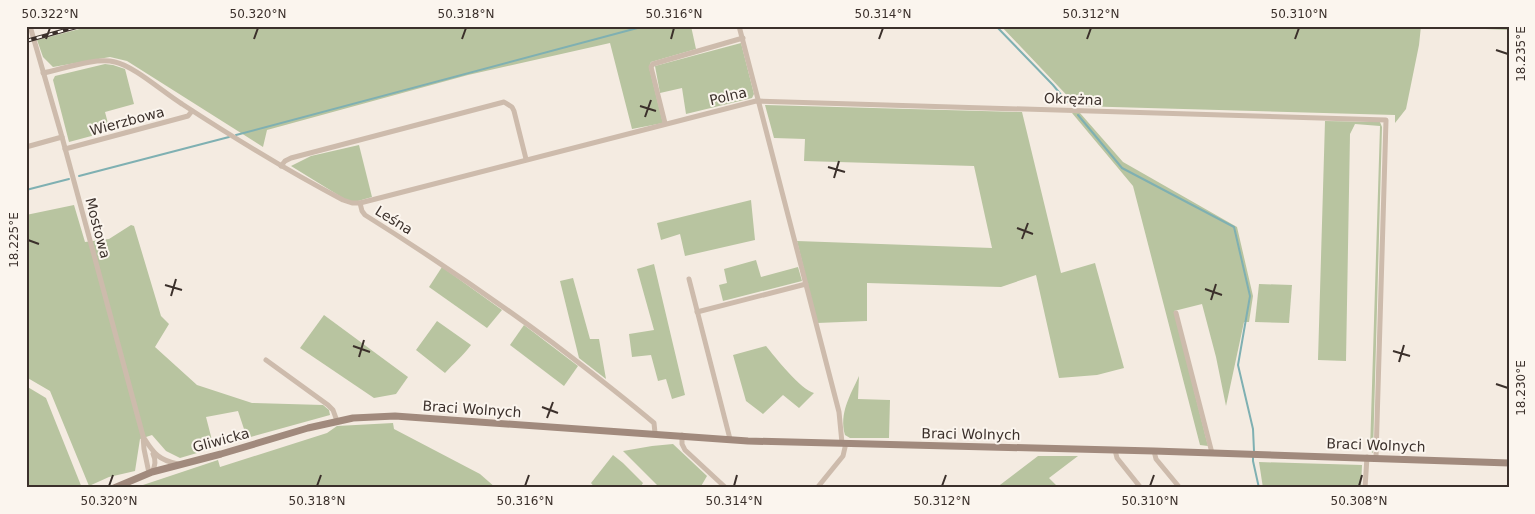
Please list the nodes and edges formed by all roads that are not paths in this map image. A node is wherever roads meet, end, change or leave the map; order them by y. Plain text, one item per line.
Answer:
1 (30, 26) edge
2 (740, 26) edge
3 (743, 38) junction
4 (43, 73) junction
5 (760, 101) junction
6 (192, 111) junction
7 (665, 124) junction
8 (62, 137) junction
9 (26, 147) edge
10 (65, 149) junction
11 (526, 159) junction
12 (281, 166) junction
13 (360, 203) junction
14 (689, 279) dead end
15 (806, 284) junction
16 (697, 312) junction
17 (1176, 313) dead end
18 (266, 360) dead end
19 (337, 421) junction
20 (655, 434) junction
21 (682, 435) junction
22 (142, 436) junction
23 (730, 440) junction
24 (844, 443) junction
25 (1115, 450) junction
26 (1154, 451) junction
27 (153, 453) junction
28 (1212, 453) junction
29 (1367, 457) junction
30 (1376, 457) junction
31 (1509, 462) edge
32 (178, 464) junction
33 (150, 472) junction
34 (114, 488) edge
35 (726, 488) edge
36 (817, 488) edge
37 (1141, 488) edge
38 (1180, 488) edge
39 (1365, 488) edge

1 - 4 street, Mostowa
2 - 3 street
3 - 5 street
3 - 7 street
4 - 6 street, Leśna
4 - 8 street, Mostowa
5 - 7 street, Polna
5 - 15 street, Polna
5 - 30 street, Okrężna
6 - 10 street, Wierzbowa
6 - 12 street, Leśna
7 - 11 street, Polna
8 - 9 street
8 - 10 street, Mostowa
10 - 22 street, Mostowa
11 - 12 street
11 - 13 street, Polna
12 - 13 street, Leśna
13 - 20 street, Leśna
14 - 16 street
15 - 16 street
15 - 24 street, Polna
16 - 23 street
17 - 28 street
18 - 19 street
19 - 20 main road, Braci Wolnych
19 - 32 main road, Gliwicka
20 - 21 main road, Braci Wolnych
21 - 23 main road, Braci Wolnych
21 - 35 street
22 - 27 street, Mostowa
22 - 33 street, Mostowa
23 - 24 main road, Braci Wolnych
24 - 25 main road, Braci Wolnych
24 - 36 street
25 - 26 main road, Braci Wolnych
25 - 37 street
26 - 28 main road, Braci Wolnych
26 - 38 street
27 - 32 street
27 - 33 street
28 - 29 main road, Braci Wolnych
29 - 30 main road, Braci Wolnych
29 - 39 street
30 - 31 main road, Braci Wolnych
32 - 33 main road, Gliwicka
33 - 34 main road, Gliwicka

